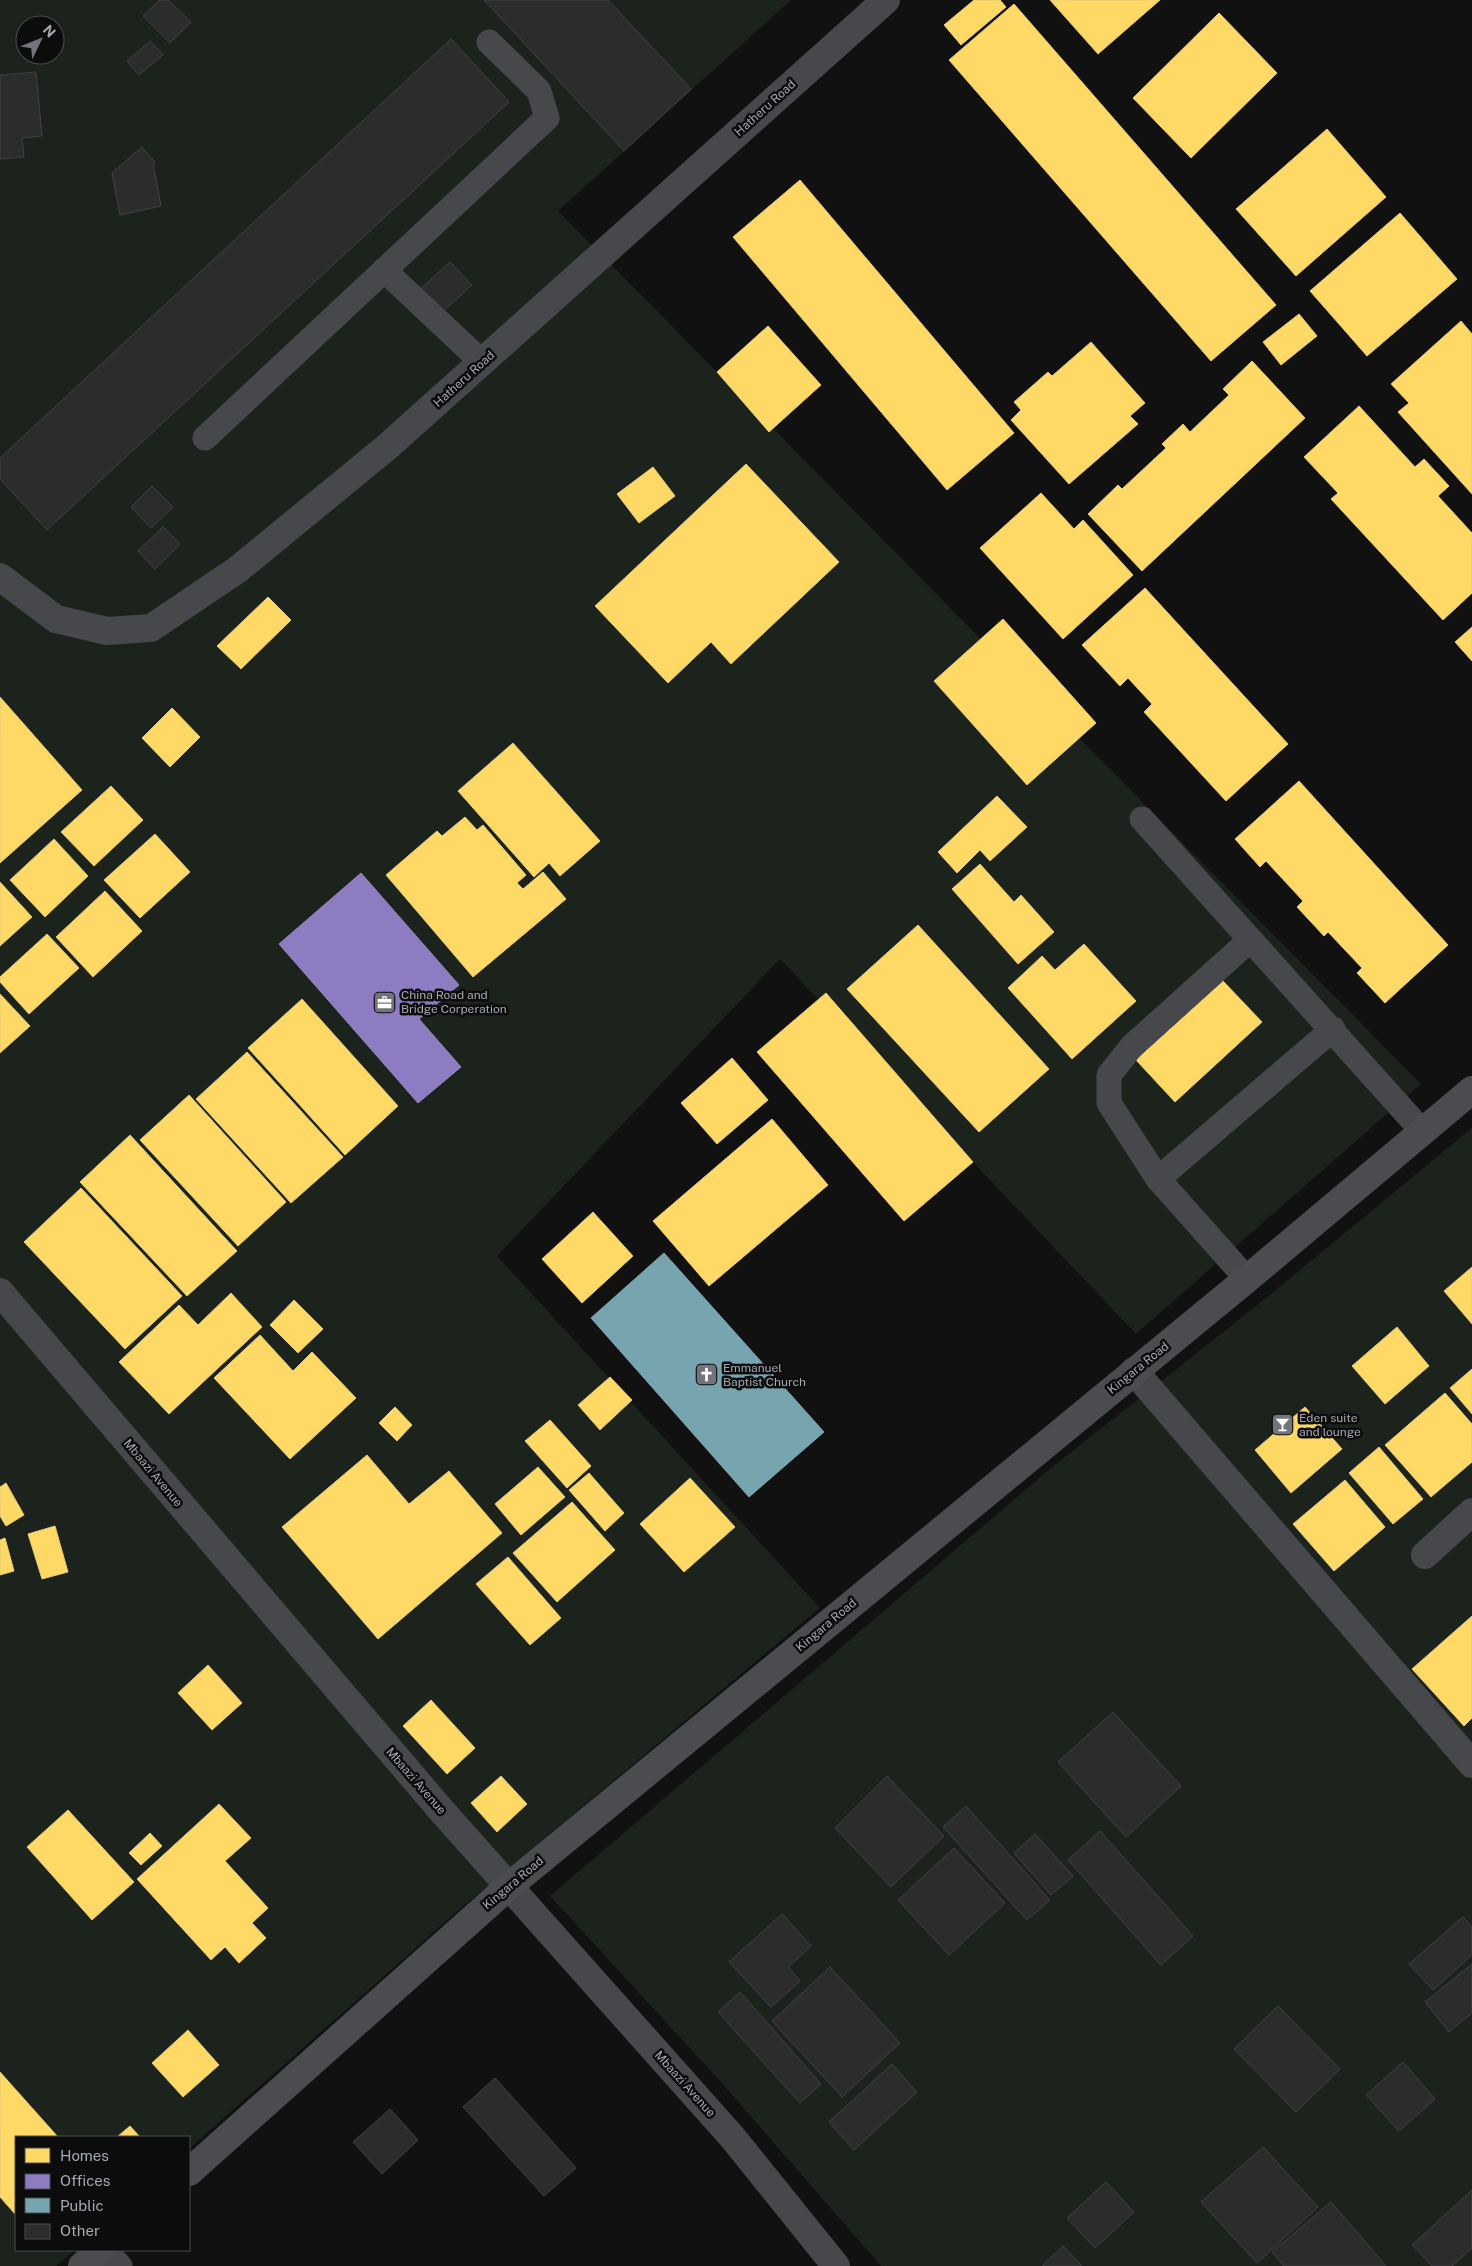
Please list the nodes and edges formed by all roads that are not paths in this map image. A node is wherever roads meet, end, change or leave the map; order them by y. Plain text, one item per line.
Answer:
1 (886, 0) edge
2 (489, 42) dead end
3 (384, 270) junction
4 (482, 362) junction
5 (205, 438) dead end
6 (0, 577) edge
7 (1142, 819) dead end
8 (1250, 940) junction
9 (1333, 1029) junction
10 (1472, 1090) edge
11 (1423, 1132) junction
12 (1158, 1180) junction
13 (1247, 1279) junction
14 (0, 1292) edge
15 (1134, 1371) junction
16 (1472, 1512) edge
17 (1424, 1554) dead end
18 (1472, 1764) edge
19 (508, 1887) junction
20 (190, 2171) edge
21 (100, 2251) edge
22 (106, 2251) edge
23 (82, 2266) edge
24 (120, 2266) edge
25 (836, 2266) edge

1 - 4 street, Hatheru Road
2 - 3 lane
3 - 4 lane
3 - 5 lane
4 - 6 street, Hatheru Road
7 - 8 lane
8 - 9 lane
8 - 12 lane
9 - 11 lane
9 - 12 lane
10 - 11 main road, Kingara Road
11 - 13 main road, Kingara Road
12 - 13 lane
13 - 15 main road, Kingara Road
14 - 19 street, Mbaazi Avenue
15 - 18 street
15 - 19 main road, Kingara Road
16 - 17 street
19 - 20 main road, Kingara Road
19 - 25 street, Mbaazi Avenue
21 - 23 main road
22 - 24 lane

